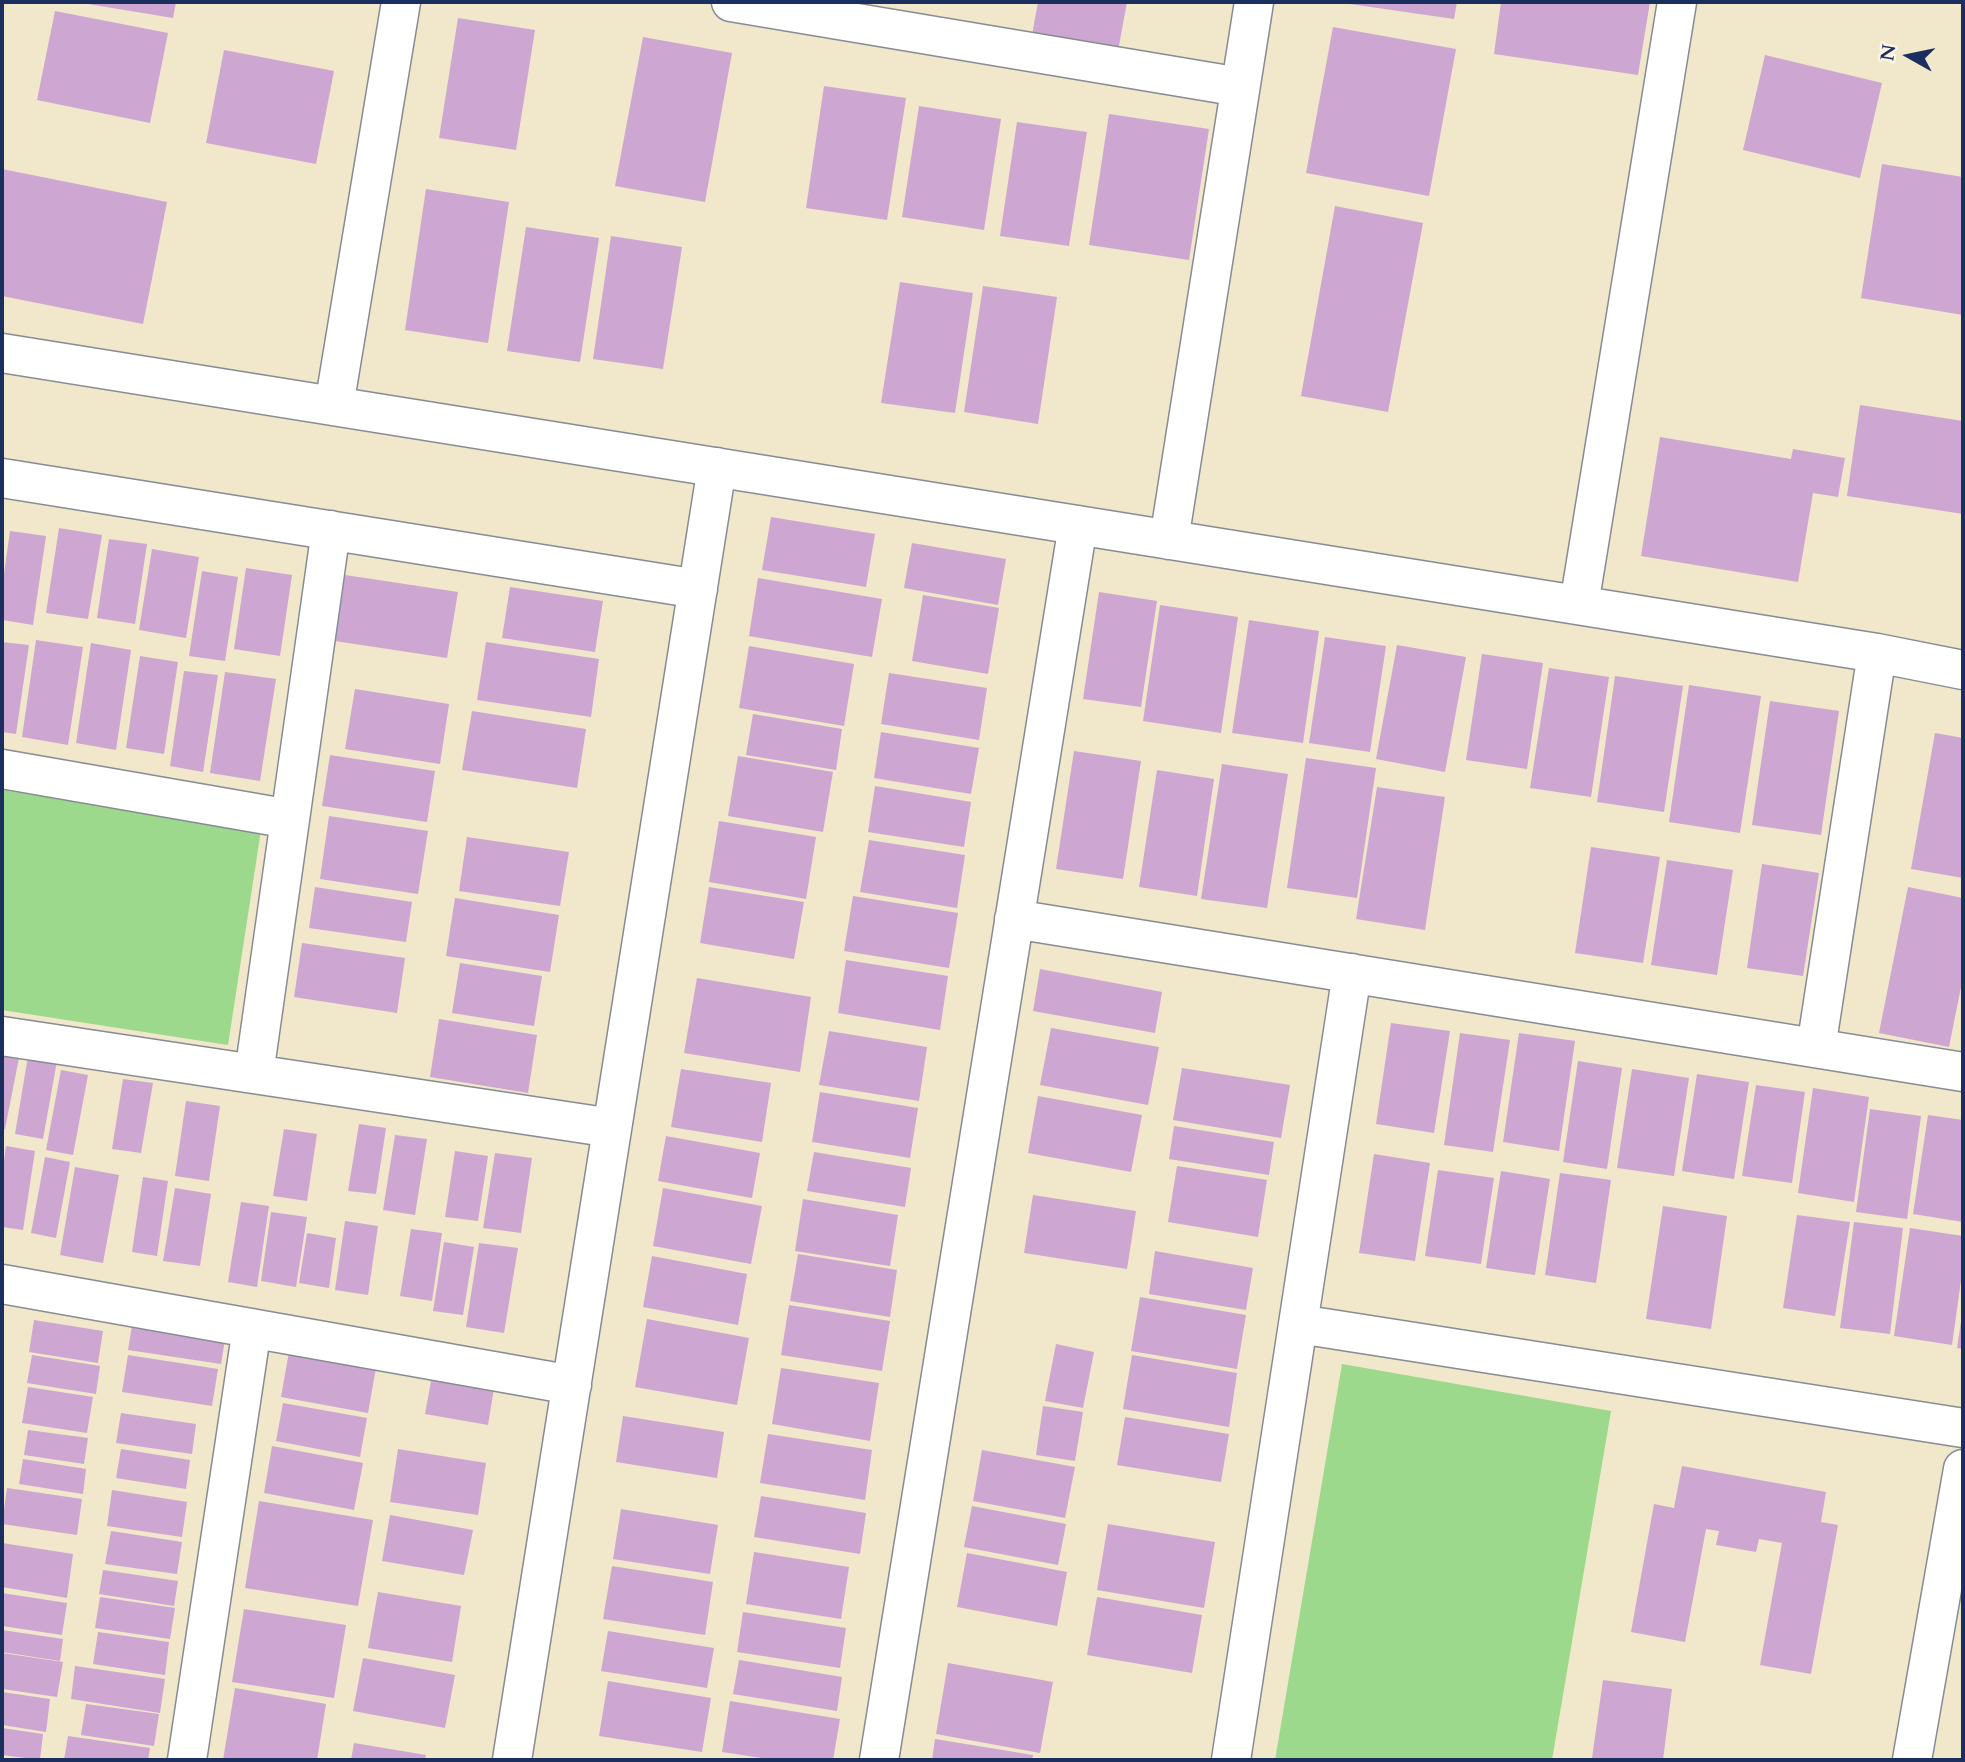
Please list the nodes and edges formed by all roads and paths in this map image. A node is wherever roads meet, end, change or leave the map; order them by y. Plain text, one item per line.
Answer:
1 (401, 2) edge
2 (731, 2) edge
3 (1254, 2) edge
4 (1677, 2) edge
5 (846, 11) edge
6 (1240, 86) junction
7 (2, 353) edge
8 (334, 406) junction
9 (717, 467) junction
10 (2, 478) edge
11 (1078, 525) junction
12 (331, 530) junction
13 (1169, 540) junction
14 (698, 589) junction
15 (1578, 605) junction
16 (1877, 653) junction
17 (1963, 670) edge
18 (2, 769) edge
19 (290, 819) junction
20 (1014, 919) junction
21 (1352, 973) junction
22 (2, 1036) edge
23 (1816, 1048) junction
24 (1963, 1072) edge
25 (254, 1074) junction
26 (612, 1128) junction
27 (3, 1293) edge
28 (1299, 1324) junction
29 (251, 1328) junction
30 (572, 1385) junction
31 (1963, 1428) edge
32 (1963, 1469) edge
33 (187, 1760) edge
34 (512, 1760) edge
35 (879, 1760) edge
36 (1231, 1760) edge
37 (1912, 1760) edge

1 - 8 street
2 - 5 street
3 - 6 street
4 - 15 street
5 - 6 street
6 - 13 street
7 - 8 street
8 - 9 street
9 - 11 street
9 - 14 street
10 - 12 street
11 - 13 street
11 - 20 street
12 - 14 street
12 - 19 street
13 - 15 street
14 - 26 street
15 - 16 street
16 - 17 street
16 - 23 street
18 - 19 street
19 - 25 street
20 - 21 street
20 - 35 street
21 - 23 street
21 - 28 street
22 - 25 street
23 - 24 street
25 - 26 street
26 - 30 street
27 - 29 street
28 - 31 street
28 - 36 street
29 - 30 street
29 - 33 street
30 - 34 street
32 - 37 street

